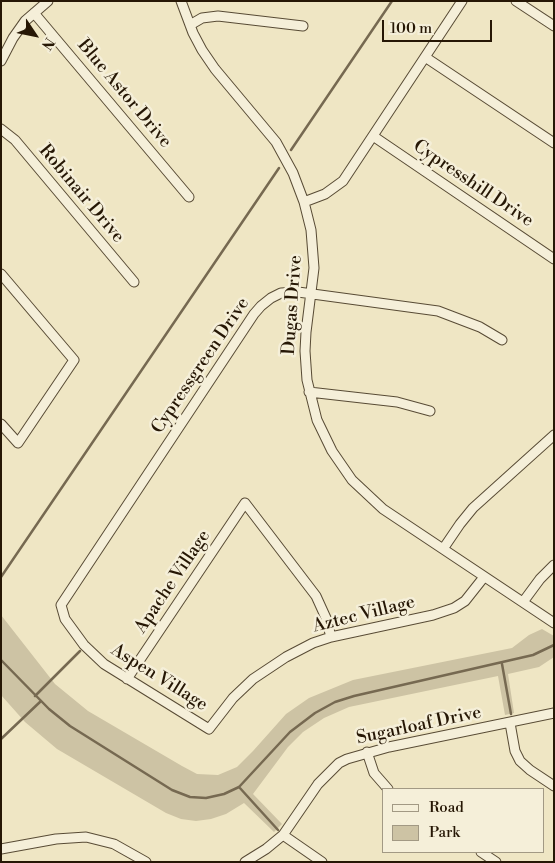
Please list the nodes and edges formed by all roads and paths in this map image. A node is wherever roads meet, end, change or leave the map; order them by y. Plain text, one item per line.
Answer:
1 (48, 1) edge
2 (181, 1) edge
3 (462, 1) edge
4 (516, 1) edge
5 (34, 13) junction
6 (190, 25) junction
7 (303, 26) dead end
8 (554, 26) edge
9 (425, 57) junction
10 (1, 61) edge
11 (1, 129) edge
12 (373, 136) junction
13 (554, 142) edge
14 (189, 197) dead end
15 (304, 202) junction
16 (554, 259) edge
17 (1, 274) edge
18 (134, 282) dead end
19 (312, 293) junction
20 (502, 340) dead end
21 (309, 392) junction
22 (430, 411) dead end
23 (1, 424) edge
24 (554, 434) edge
25 (443, 550) junction
26 (554, 565) edge
27 (484, 576) junction
28 (523, 602) junction
29 (61, 605) joint
30 (554, 623) edge
31 (331, 637) junction
32 (127, 679) junction
33 (554, 713) edge
34 (510, 723) junction
35 (209, 729) joint
36 (367, 752) junction
37 (554, 786) edge
38 (387, 788) edge
39 (283, 835) junction
40 (1, 849) edge
41 (482, 853) edge
42 (146, 862) edge
43 (245, 862) edge
44 (322, 862) edge
45 (496, 862) edge

1 - 5 street
2 - 6 street, Dugas Drive
3 - 9 street
4 - 8 street
5 - 10 street
5 - 14 street, Blue Astor Drive
6 - 7 street
6 - 15 street, Dugas Drive
9 - 12 street
9 - 13 street
11 - 18 street, Robinair Drive
12 - 15 street
12 - 16 street, Cypresshill Drive
15 - 19 street, Dugas Drive
17 - 23 street
19 - 20 street, Cypressgreen Drive
19 - 21 street, Dugas Drive
19 - 29 street, Cypressgreen Drive
21 - 22 street
21 - 25 street, Dugas Drive
24 - 25 street
25 - 27 street, Dugas Drive
26 - 28 street
27 - 28 street, Dugas Drive
27 - 31 street, Aztec Village
28 - 30 street, Dugas Drive
29 - 32 street, Aspen Village
31 - 32 street, Apache Village
31 - 35 street, Aztec Village
32 - 35 street, Aspen Village
33 - 34 street, Sugarloaf Drive
34 - 36 street, Sugarloaf Drive
34 - 37 street
36 - 38 street
36 - 39 street, Sugarloaf Drive
39 - 43 street, Sugarloaf Drive
39 - 44 street
40 - 42 street
41 - 45 street

